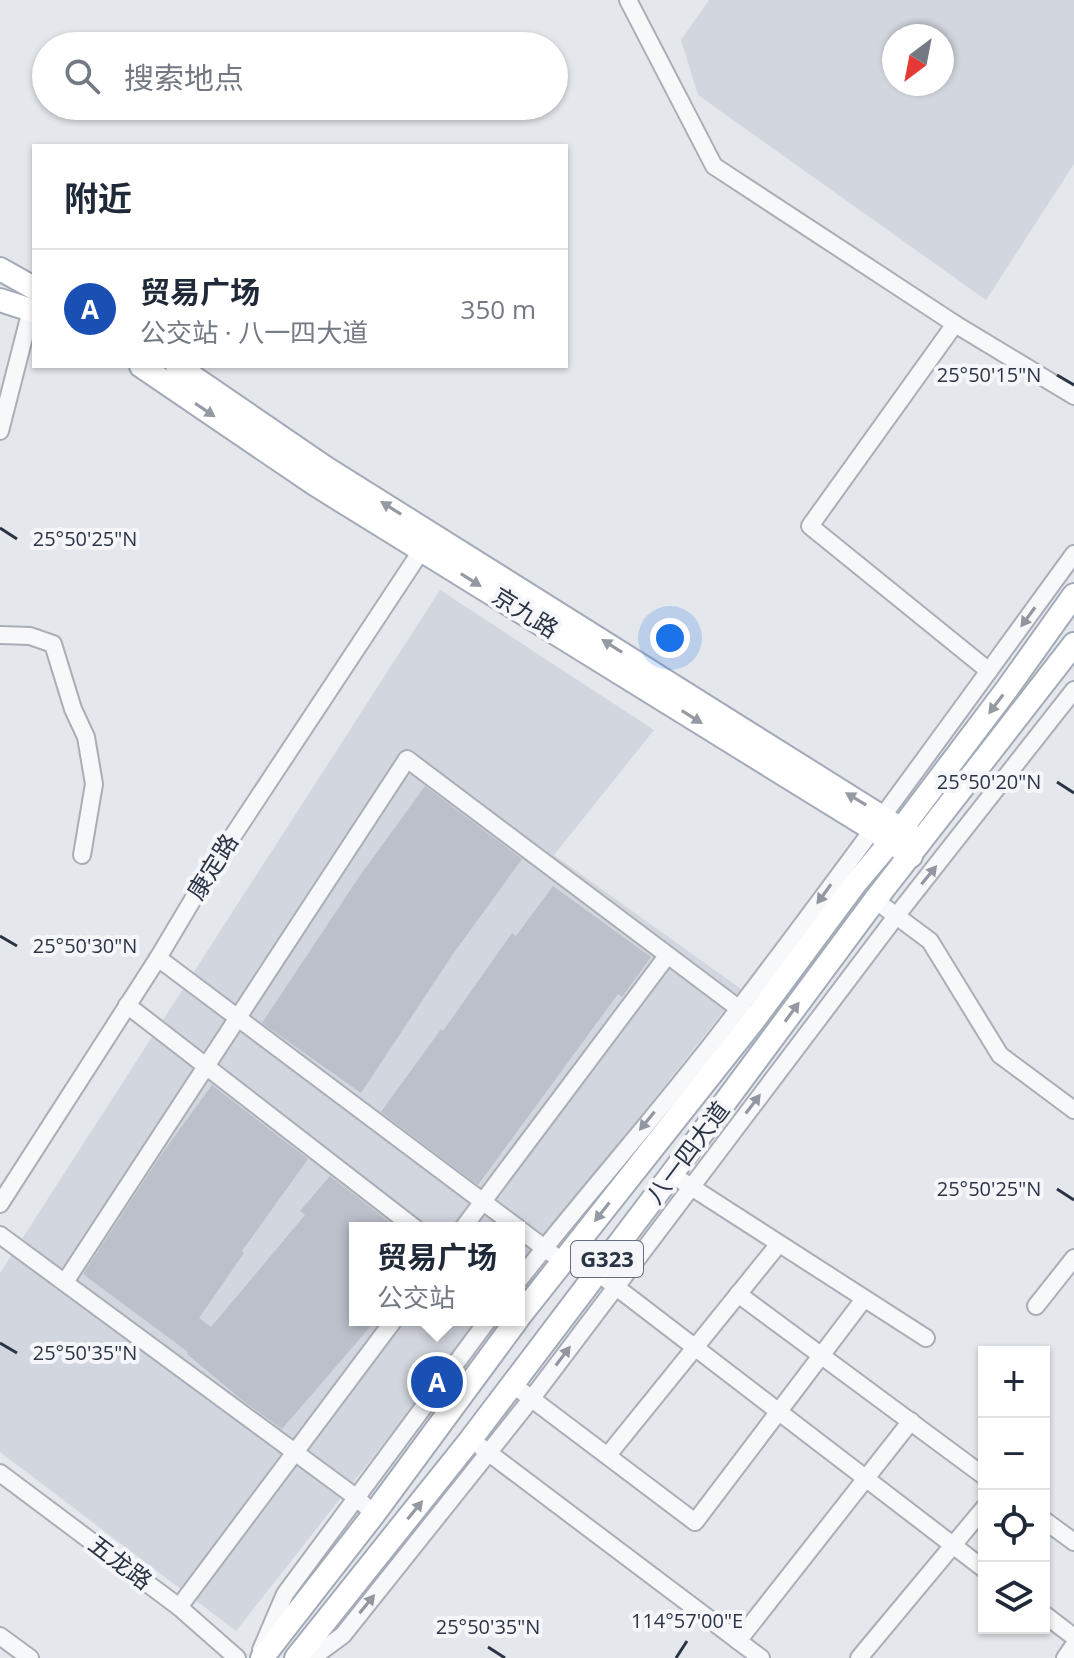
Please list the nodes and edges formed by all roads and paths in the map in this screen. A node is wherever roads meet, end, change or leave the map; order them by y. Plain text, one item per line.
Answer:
1 (628, 0) edge
2 (0, 269) edge
3 (0, 279) edge
4 (32, 299) edge
5 (32, 299) edge
6 (0, 300) edge
7 (32, 300) edge
8 (32, 304) edge
9 (955, 324) junction
10 (144, 368) edge
11 (180, 368) edge
12 (1074, 396) edge
13 (0, 431) edge
14 (427, 541) junction
15 (1074, 554) edge
16 (1074, 595) edge
17 (0, 635) edge
18 (1074, 644) edge
19 (989, 671) junction
20 (1074, 690) edge
21 (887, 829) junction
22 (916, 849) junction
23 (82, 855) dead end
24 (875, 900) junction
25 (897, 915) junction
26 (667, 956) junction
27 (158, 958) junction
28 (127, 1005) junction
29 (746, 1015) junction
30 (238, 1017) junction
31 (206, 1065) junction
32 (1074, 1110) edge
33 (681, 1181) junction
34 (483, 1202) junction
35 (0, 1204) edge
36 (407, 1222) edge
37 (468, 1222) edge
38 (511, 1222) edge
39 (525, 1233) edge
40 (0, 1235) edge
41 (778, 1245) junction
42 (544, 1248) junction
43 (1074, 1258) edge
44 (563, 1262) junction
45 (525, 1272) edge
46 (606, 1279) junction
47 (65, 1282) junction
48 (738, 1294) junction
49 (864, 1299) junction
50 (1036, 1306) dead end
51 (525, 1308) edge
52 (390, 1326) edge
53 (484, 1326) edge
54 (511, 1326) edge
55 (926, 1338) dead end
56 (695, 1348) junction
57 (821, 1355) junction
58 (512, 1384) junction
59 (532, 1398) junction
60 (779, 1412) junction
61 (911, 1421) junction
62 (480, 1446) junction
63 (295, 1453) junction
64 (608, 1455) junction
65 (978, 1471) edge
66 (0, 1473) edge
67 (866, 1479) junction
68 (357, 1498) junction
69 (374, 1514) junction
70 (978, 1515) edge
71 (1050, 1524) edge
72 (1074, 1542) edge
73 (953, 1545) junction
74 (978, 1564) edge
75 (179, 1607) junction
76 (1050, 1619) edge
77 (0, 1636) edge
78 (1074, 1637) edge
79 (738, 1641) junction
80 (1074, 1645) edge
81 (30, 1658) edge
82 (237, 1658) edge
83 (259, 1658) edge
84 (296, 1658) edge
85 (312, 1658) edge
86 (761, 1658) edge
87 (859, 1658) edge
88 (1065, 1658) edge

1 - 9 street
2 - 4 main road
3 - 5 main road
6 - 7 main road
8 - 13 street
9 - 12 street
9 - 19 street
10 -> 14 main road, 京九路
14 -> 11 main road, 京九路
14 - 21 main road, 京九路
14 - 27 street, 康定路
15 -> 19 street
16 -> 21 main road, 八一四大道
17 - 23 street
18 - 22 main road, 八一四大道
19 - 21 street
25 -> 20 street
21 - 22 main road, 京九路
21 -> 29 main road, 八一四大道 / G323
22 - 24 main road, 八一四大道 / G323
24 - 25 street
33 -> 24 main road, 八一四大道 / G323
25 - 32 street
33 -> 25 street
26 - 29 street
26 - 30 street
26 - 34 street
27 - 28 street, 康定路
27 - 30 street
28 - 31 street
28 - 35 street, 康定路
29 -> 42 street
29 -> 44 main road, 八一四大道 / G323
30 - 31 street
30 - 34 street
31 - 36 street
31 - 47 street
33 - 41 street
33 - 46 main road, 八一四大道 / G323
34 - 37 street
34 - 38 street
39 - 42 street
40 - 47 street
41 - 48 street
41 - 49 street
42 - 44 street
42 - 45 street
43 - 50 street
44 - 51 main road, 八一四大道 / G323
46 - 56 street
46 - 58 main road, 八一四大道 / G323
59 -> 46 street
47 - 63 street
48 - 56 street
48 - 57 street
49 - 55 street
49 - 57 street
52 - 63 street
53 - 68 street
54 - 69 main road, 八一四大道 / G323
56 - 60 street
56 - 64 street
57 - 60 street
57 - 61 street
58 - 59 street
58 - 62 main road, 八一四大道 / G323
59 - 62 street
59 - 64 street
60 - 64 street
60 - 67 street
61 - 65 street
61 - 67 street
62 - 79 street
84 -> 62 main road, 八一四大道 / G323
85 -> 62 street
63 - 68 street
63 - 75 street
66 - 75 street, 五龙路
67 - 73 street
67 - 79 street
68 - 69 street
68 - 83 street
69 - 83 main road, 八一四大道 / G323
70 - 73 street
71 - 72 street
73 - 74 street
73 - 87 street
75 - 82 street, 五龙路
76 - 78 street
77 - 81 street
79 - 86 street
80 - 88 street

